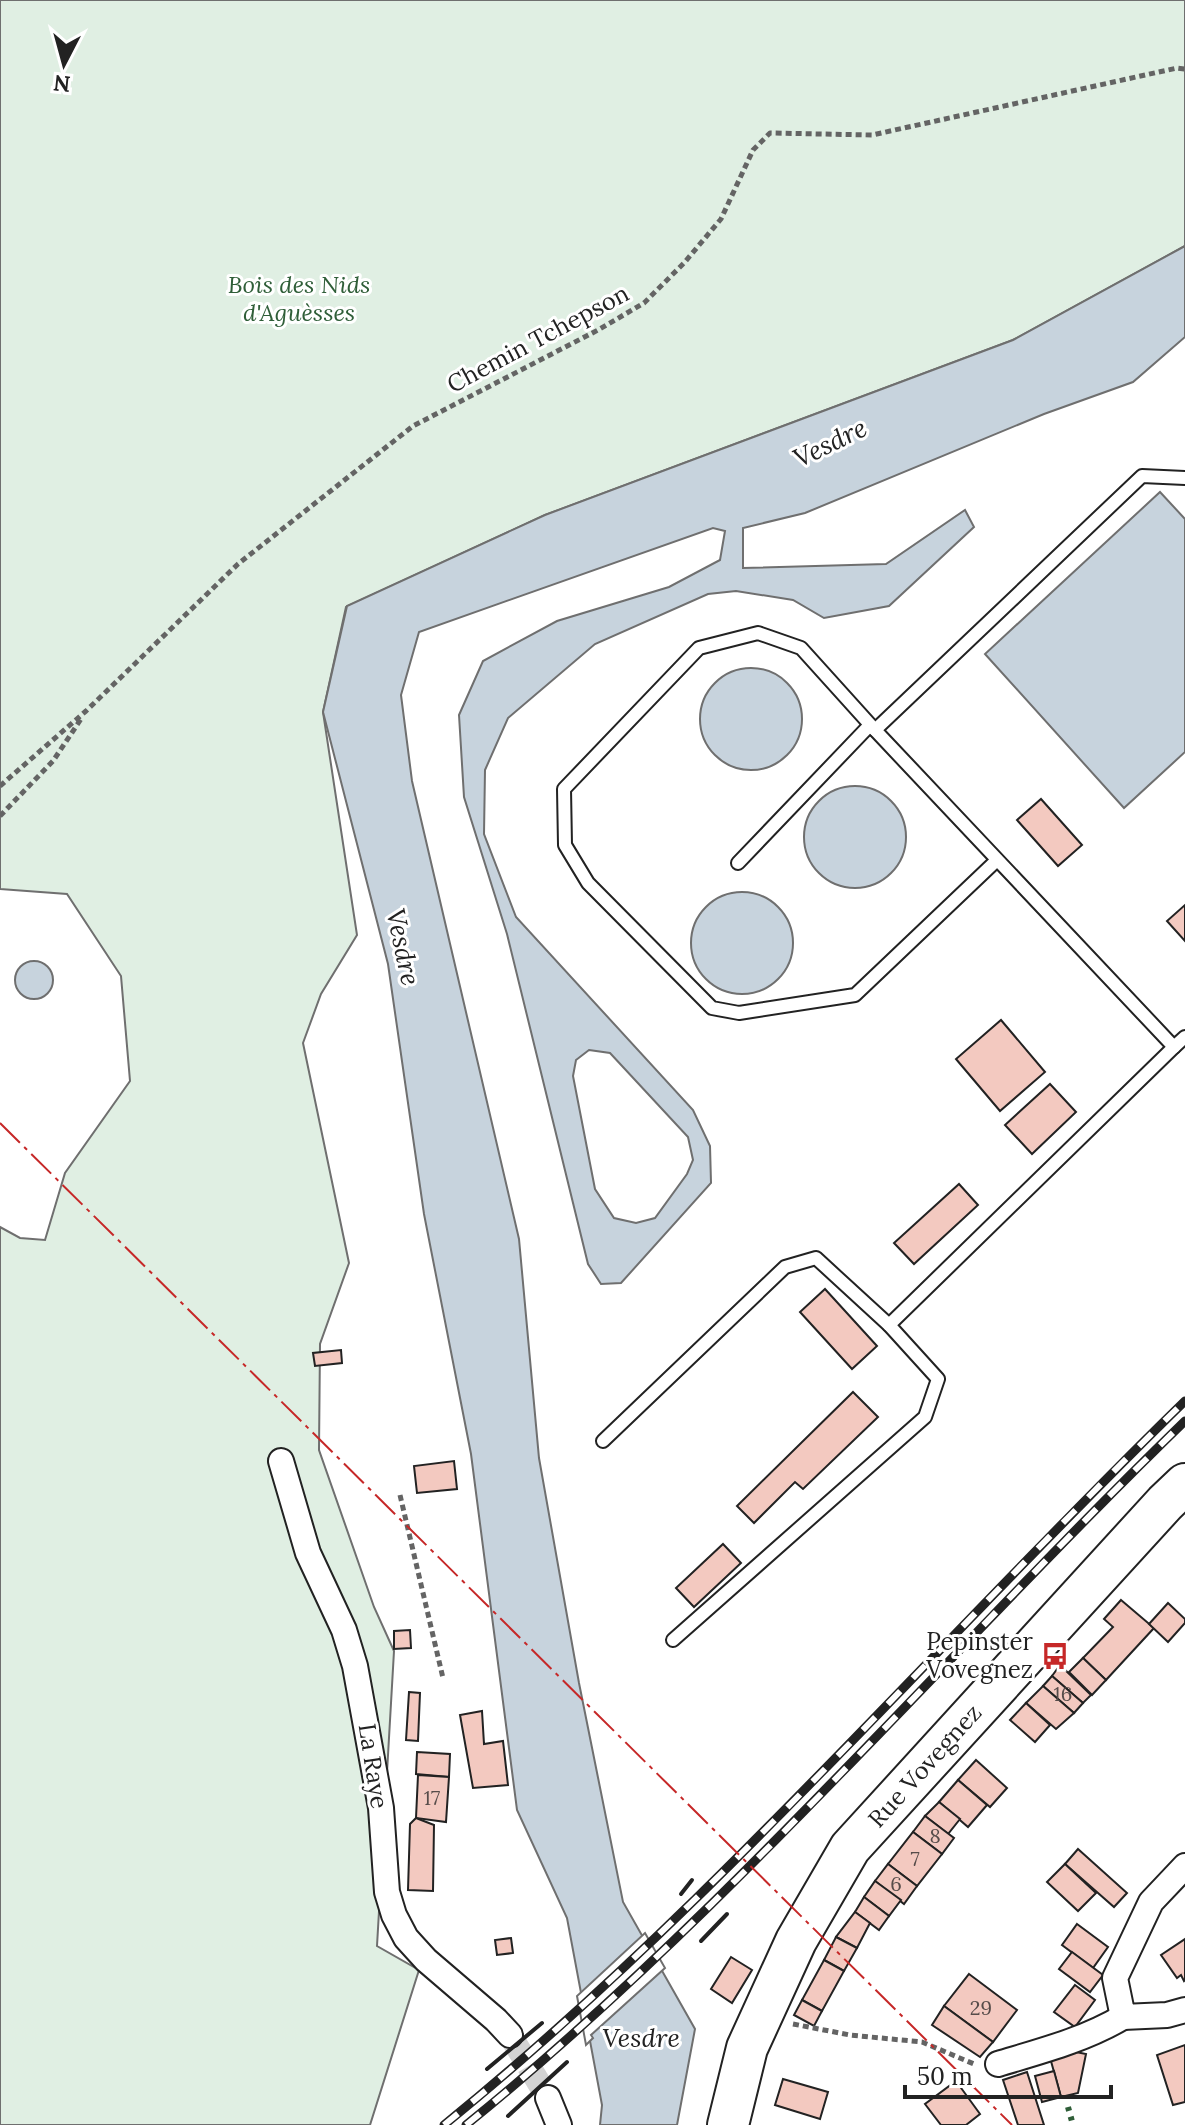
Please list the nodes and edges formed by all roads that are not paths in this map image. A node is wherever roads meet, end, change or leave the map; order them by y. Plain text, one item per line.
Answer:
1 (1185, 478) edge
2 (873, 728) junction
3 (997, 860) junction
4 (738, 863) dead end
5 (1185, 1037) edge
6 (1174, 1047) junction
7 (889, 1325) junction
8 (603, 1441) dead end
9 (281, 1461) dead end
10 (1185, 1484) edge
11 (673, 1640) dead end
12 (1185, 1866) edge
13 (1185, 2010) edge
14 (1123, 2017) junction
15 (510, 2035) tunnel mouth
16 (998, 2064) road end
17 (548, 2098) tunnel mouth
18 (559, 2125) edge
19 (728, 2125) edge

1 - 2 lane
2 - 3 lane
2 - 3 lane
2 - 4 lane
3 - 6 lane
5 - 6 lane
6 - 7 lane
7 - 8 lane
7 - 11 lane
9 - 15 street, La Raye
10 - 19 main road, Rue Vovegnez
12 - 14 street
13 - 14 street
14 - 16 street
17 - 18 street

